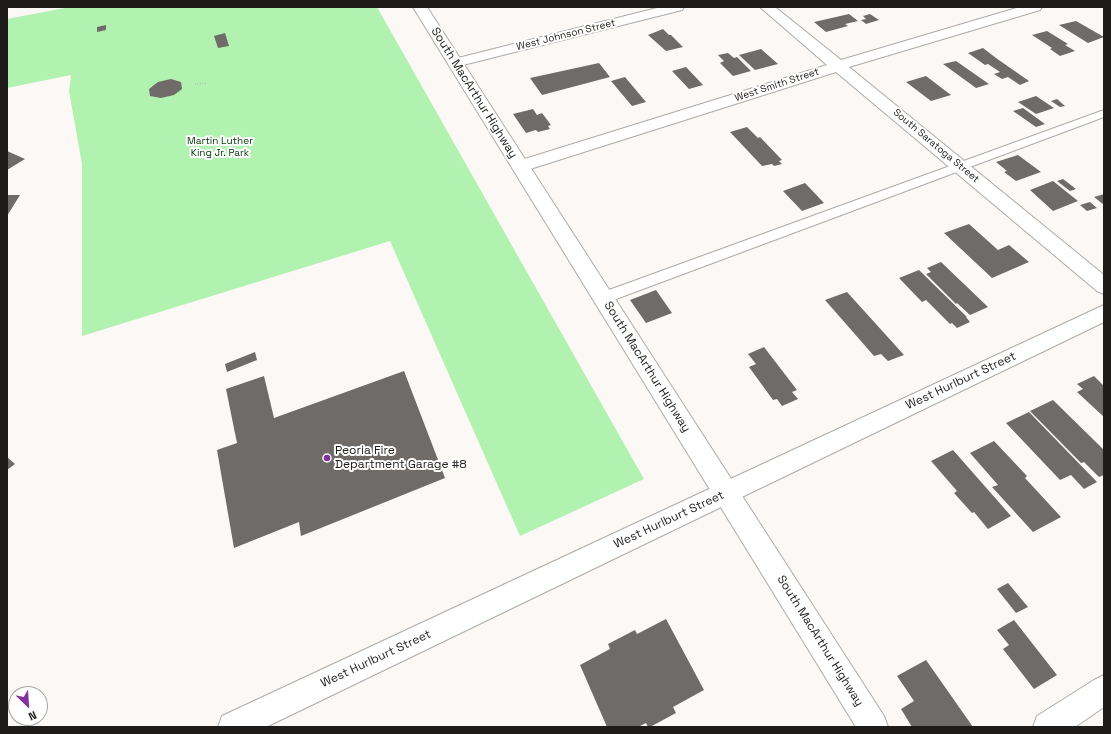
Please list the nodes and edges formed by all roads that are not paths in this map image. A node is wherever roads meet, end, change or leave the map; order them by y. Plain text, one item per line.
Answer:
1 (420, 7) edge
2 (677, 7) edge
3 (767, 7) edge
4 (1035, 7) edge
5 (455, 63) junction
6 (838, 66) junction
7 (1104, 113) edge
8 (959, 165) junction
9 (520, 166) junction
10 (1104, 286) edge
11 (603, 298) junction
12 (1104, 313) edge
13 (726, 492) junction
14 (1104, 690) edge
15 (233, 727) edge
16 (873, 727) edge
17 (1048, 727) edge

1 - 5 street, South MacArthur Highway
2 - 5 street, West Johnson Street
3 - 6 street, South Saratoga Street
4 - 6 street, West Smith Street
5 - 9 street, South MacArthur Highway
6 - 8 street, South Saratoga Street
6 - 9 street, West Smith Street
7 - 8 lane
8 - 10 street, South Saratoga Street
8 - 11 lane
9 - 11 street, South MacArthur Highway
11 - 13 street, South MacArthur Highway
12 - 13 street, West Hurlburt Street
13 - 15 street, West Hurlburt Street
13 - 16 street, South MacArthur Highway
14 - 17 street

